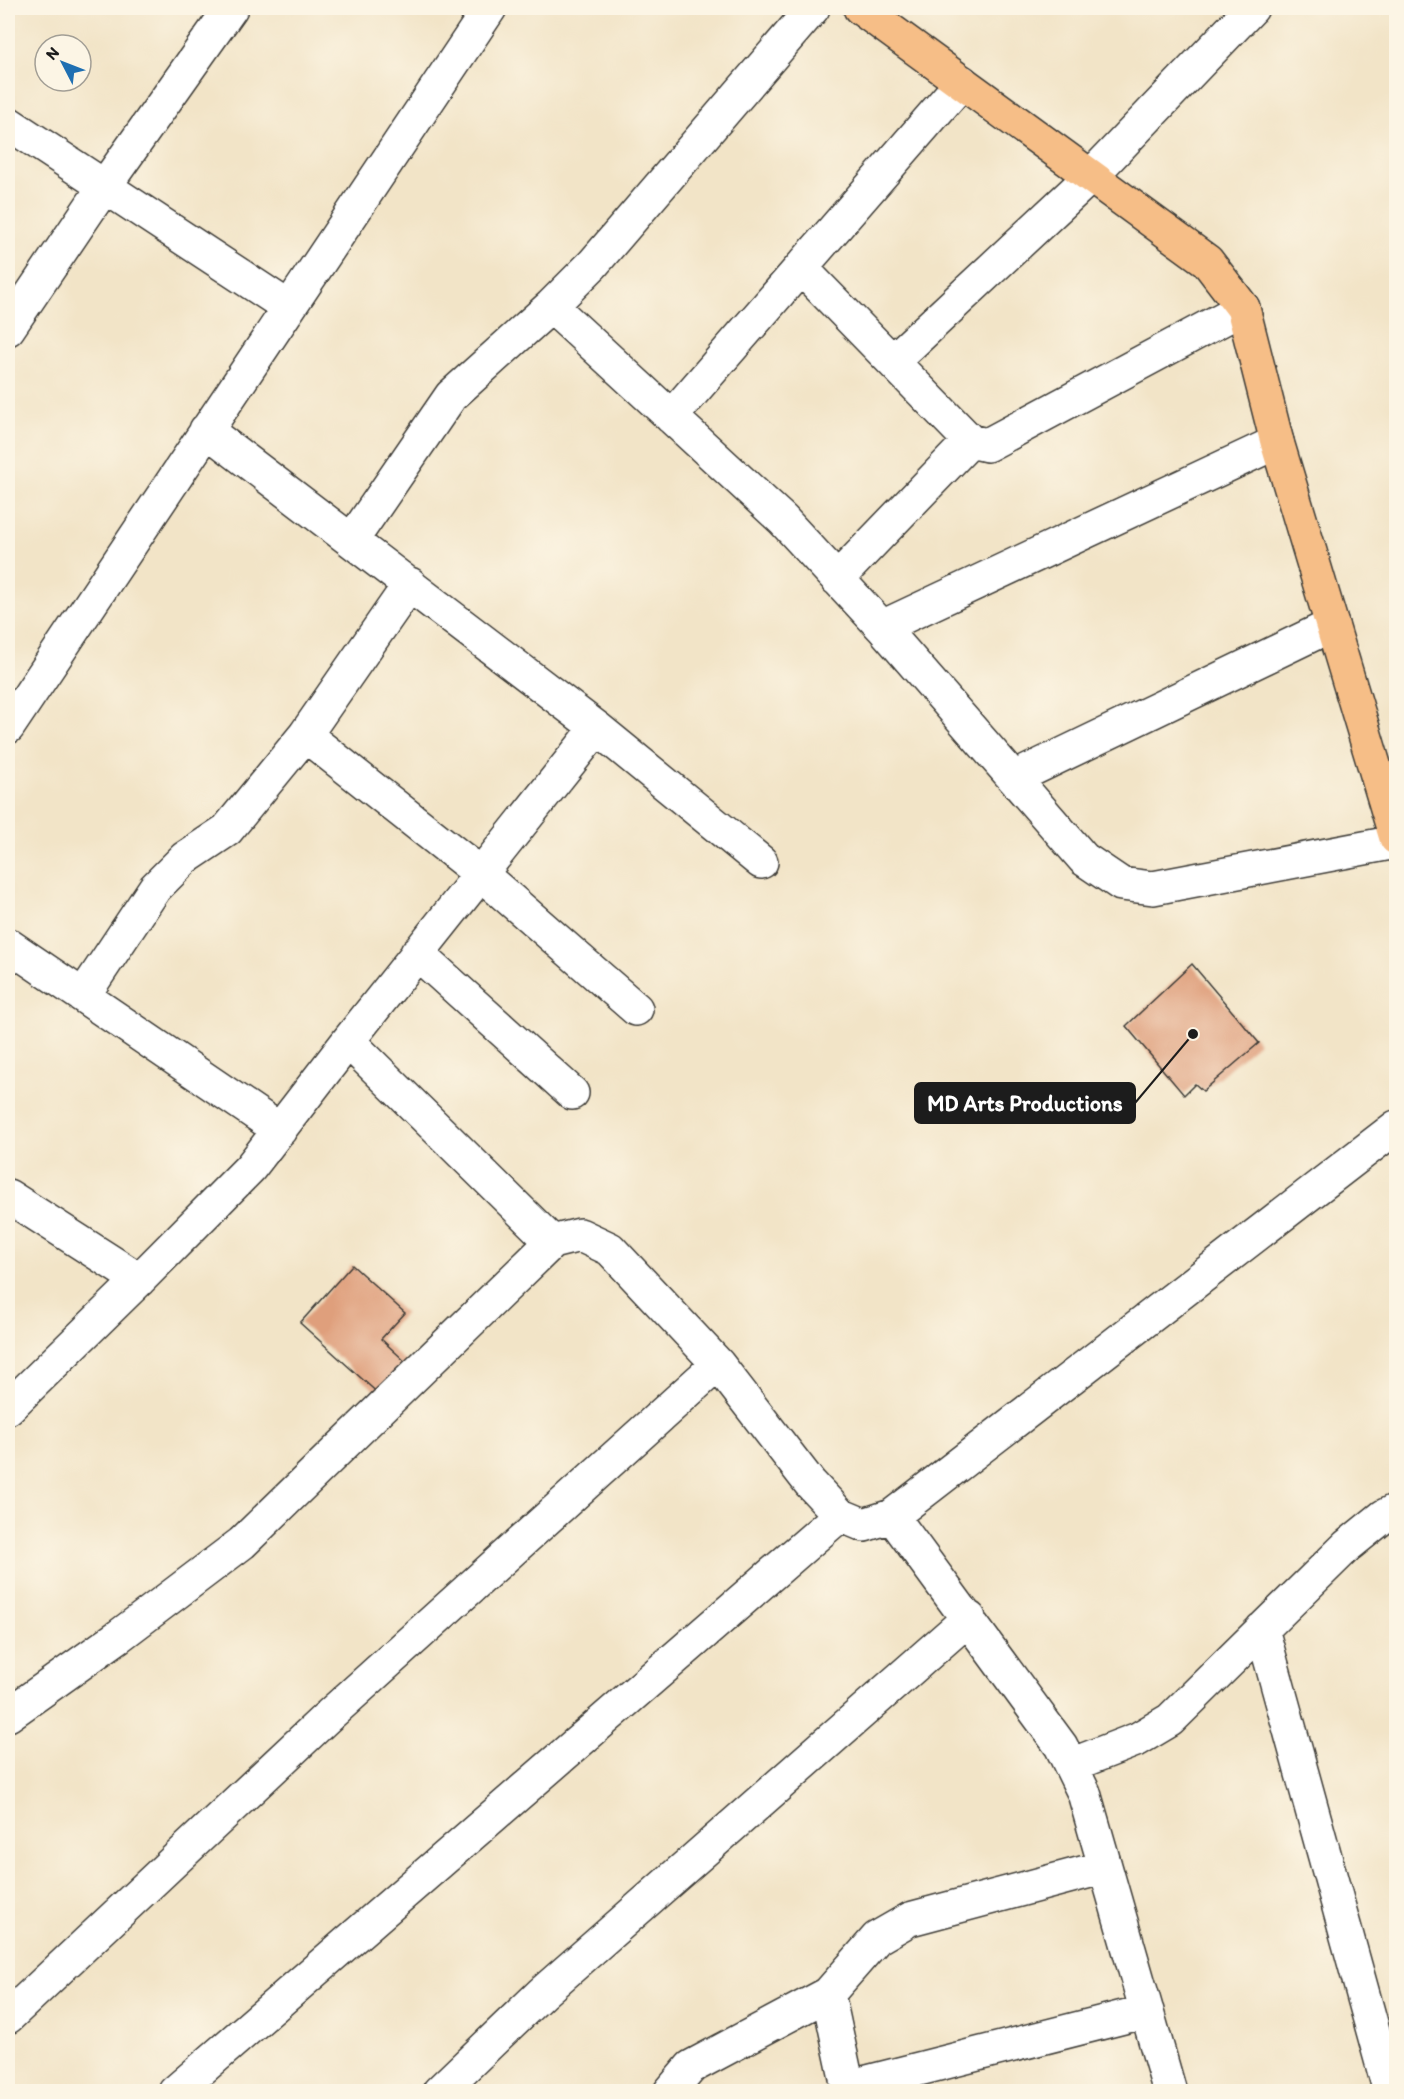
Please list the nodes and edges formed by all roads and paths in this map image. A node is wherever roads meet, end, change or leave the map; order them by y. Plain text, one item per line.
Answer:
1 (231, 8) edge
2 (490, 8) edge
3 (813, 8) edge
4 (860, 8) edge
5 (1252, 8) edge
6 (962, 82) junction
7 (8, 123) edge
8 (1091, 176) junction
9 (104, 187) junction
10 (801, 268) junction
11 (551, 306) junction
12 (288, 308) junction
13 (1243, 308) junction
14 (8, 328) edge
15 (893, 361) junction
16 (671, 417) junction
17 (206, 430) junction
18 (970, 441) junction
19 (1277, 442) junction
20 (352, 540) junction
21 (837, 579) junction
22 (410, 584) junction
23 (1332, 625) junction
24 (882, 627) junction
25 (8, 727) edge
26 (597, 728) junction
27 (305, 735) junction
28 (1014, 778) junction
29 (1396, 838) edge
30 (1396, 842) edge
31 (761, 862) dead end
32 (481, 874) junction
33 (8, 945) edge
34 (417, 953) junction
35 (83, 996) junction
36 (636, 1009) dead end
37 (348, 1041) junction
38 (572, 1093) dead end
39 (1396, 1127) edge
40 (280, 1130) junction
41 (8, 1196) edge
42 (552, 1242) junction
43 (139, 1280) junction
44 (718, 1364) junction
45 (8, 1407) edge
46 (1396, 1510) edge
47 (840, 1515) junction
48 (892, 1516) junction
49 (969, 1618) junction
50 (1262, 1629) junction
51 (8, 1715) edge
52 (1071, 1765) junction
53 (1105, 1867) junction
54 (828, 1994) junction
55 (1147, 2011) junction
56 (8, 2017) edge
57 (848, 2089) edge
58 (176, 2091) edge
59 (439, 2091) edge
60 (670, 2091) edge
61 (1170, 2091) edge
62 (1390, 2091) edge

1 - 9 street
2 - 12 street
3 - 11 street
4 - 6 main road
5 - 8 street
6 - 8 main road
6 - 10 street
7 - 9 street
8 - 13 main road
8 - 15 street
9 - 12 street
9 - 14 street
10 - 15 street
10 - 16 street
11 - 16 street
11 - 20 street
12 - 17 street
13 - 18 street
13 - 19 main road
15 - 18 street
16 - 21 street
17 - 20 street
17 - 25 street
18 - 21 street
19 - 23 main road
19 - 24 street
20 - 22 street
21 - 24 street
22 - 26 street
22 - 27 street
23 - 28 street
23 - 29 main road
24 - 28 street
26 - 31 street
26 - 32 street
27 - 32 street
27 - 35 street
28 - 30 street
32 - 34 street
32 - 36 street
33 - 35 street
34 - 37 street
34 - 38 street
35 - 40 street
37 - 40 street
37 - 42 street
39 - 48 street
40 - 43 street
41 - 43 street
42 - 44 street
42 - 51 street
43 - 45 street
44 - 47 street
44 - 56 street
46 - 50 street
47 - 48 street
47 - 58 street
48 - 49 street
49 - 52 street
49 - 59 street
50 - 52 street
50 - 62 street
52 - 53 street
53 - 54 street
53 - 55 street
54 - 57 street
54 - 60 street
55 - 57 street
55 - 61 street

